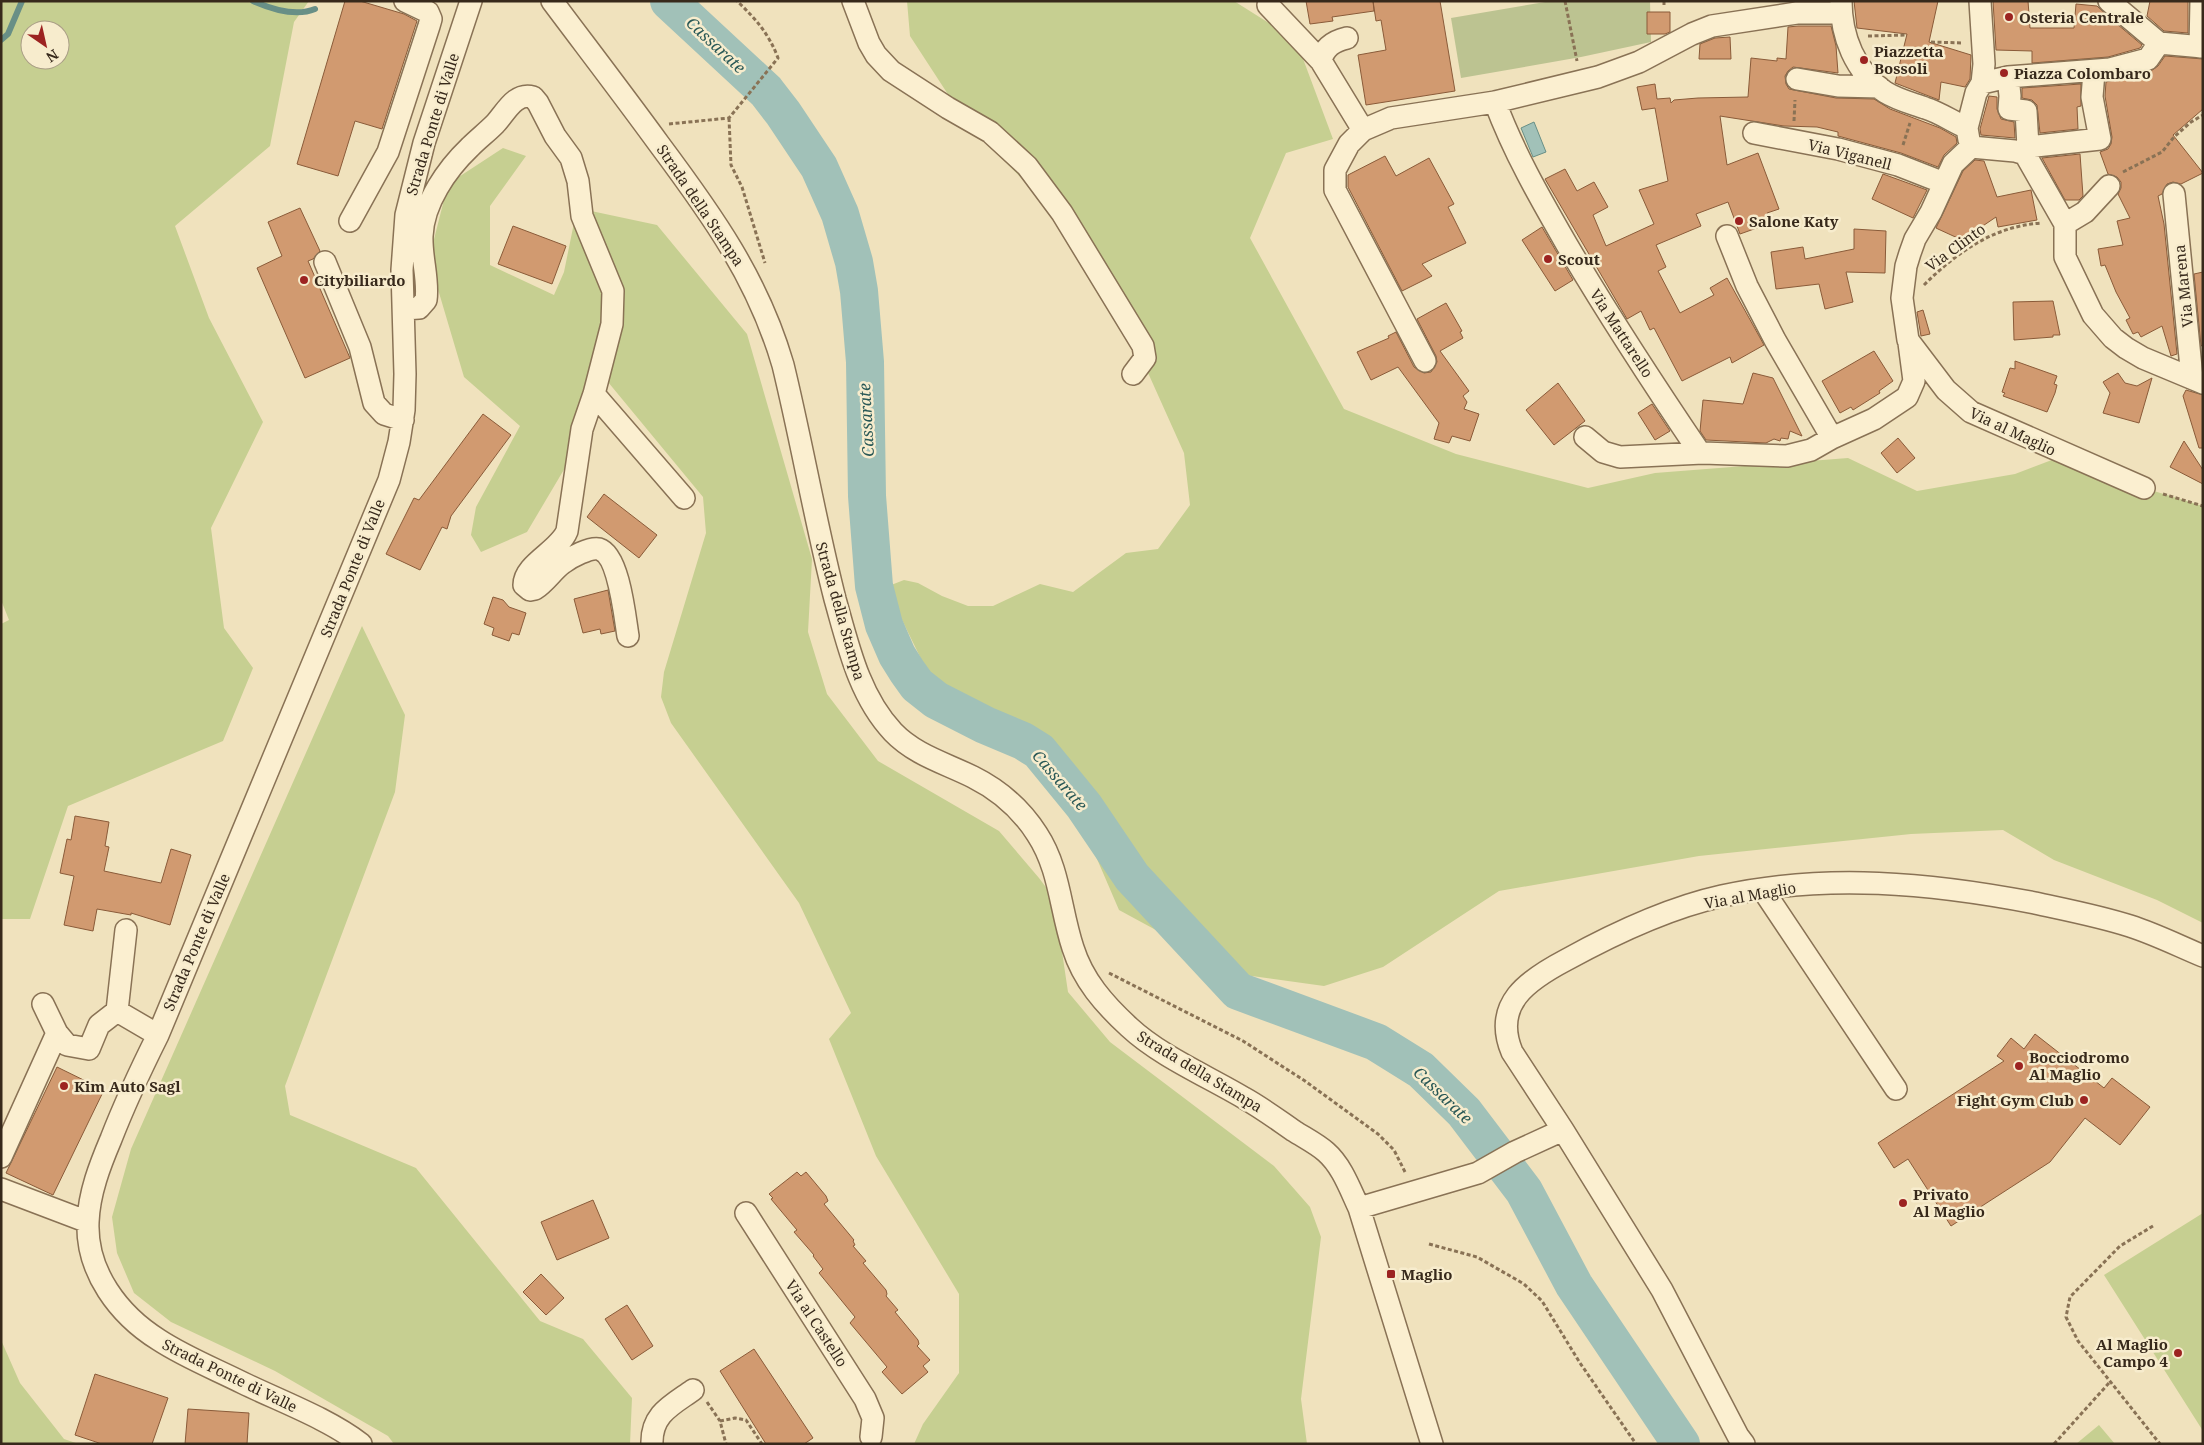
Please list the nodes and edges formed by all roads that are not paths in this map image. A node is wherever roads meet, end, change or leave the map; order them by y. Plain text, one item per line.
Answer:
1 (405, 1) edge
2 (471, 1) edge
3 (552, 1) edge
4 (853, 1) edge
5 (1980, 1) edge
6 (2109, 1) edge
7 (2201, 1) edge
8 (1268, 5) dead end
9 (1841, 7) edge
10 (1347, 38) dead end
11 (2159, 43) junction
12 (2201, 47) edge
13 (1321, 61) junction
14 (2094, 72) junction
15 (2008, 77) junction
16 (1797, 79) road end
17 (1982, 83) junction
18 (1879, 87) junction
19 (1496, 102) junction
20 (1363, 130) junction
21 (1754, 133) dead end
22 (1969, 138) junction
23 (2026, 150) junction
24 (383, 160) junction
25 (415, 173) junction
26 (1944, 183) junction
27 (2109, 186) road end
28 (2174, 194) dead end
29 (350, 221) dead end
30 (2065, 224) junction
31 (1726, 236) dead end
32 (325, 262) dead end
33 (404, 309) junction
34 (1908, 340) junction
35 (1424, 361) dead end
36 (1133, 374) dead end
37 (2197, 380) edge
38 (594, 394) junction
39 (403, 420) junction
40 (1584, 437) dead end
41 (1832, 438) junction
42 (1700, 453) junction
43 (2144, 488) road end
44 (684, 498) dead end
45 (628, 636) dead end
46 (1763, 890) junction
47 (126, 930) dead end
48 (2203, 956) edge
49 (43, 1004) dead end
50 (117, 1012) junction
51 (57, 1033) junction
52 (158, 1035) junction
53 (1896, 1089) dead end
54 (1563, 1130) junction
55 (1, 1156) edge
56 (1, 1189) edge
57 (1358, 1208) junction
58 (746, 1213) dead end
59 (88, 1222) junction
60 (694, 1390) dead end
61 (870, 1437) dead end
62 (361, 1444) edge
63 (652, 1444) edge
64 (1432, 1444) edge
65 (1744, 1444) edge

1 - 24 street
2 - 25 street, Strada Ponte di Valle
3 - 57 street, Strada della Stampa
4 - 36 street
5 - 17 street
6 - 11 street
7 - 12 street
8 - 13 street
9 - 18 street
9 - 19 street
10 - 13 street
11 - 12 street
11 - 14 street
13 - 20 street
14 - 15 street
14 - 23 street
15 - 17 street
15 - 23 street
16 - 18 street
17 - 22 street
18 - 22 street
19 - 20 street
19 - 42 street, Via Mattarello
20 - 35 street
21 - 26 street, Via Viganell
22 - 23 street
22 - 26 street, Via al Maglio
23 - 30 street
24 - 25 street
24 - 29 street
25 - 33 street, Strada Ponte di Valle
26 - 34 street, Via al Maglio
27 - 30 street
28 - 37 street, Via Marena
30 - 37 street
31 - 41 street
32 - 39 street
33 - 38 street, Strada Ponte di Valle
33 - 39 street, Strada Ponte di Valle
34 - 41 street
34 - 43 street, Via al Maglio
38 - 44 street
38 - 45 street, Strada Ponte di Valle
39 - 52 street, Strada Ponte di Valle
40 - 42 street
41 - 42 street
46 - 48 street, Via al Maglio
46 - 53 street
46 - 54 street, Via al Maglio
47 - 50 street
49 - 51 street
50 - 51 street
50 - 52 street
51 - 55 street
52 - 59 street, Strada Ponte di Valle
54 - 57 street
54 - 65 street, Via al Maglio
56 - 59 street
57 - 64 street, Strada della Stampa
58 - 61 street, Via al Castello
59 - 62 street, Strada Ponte di Valle
60 - 63 street

